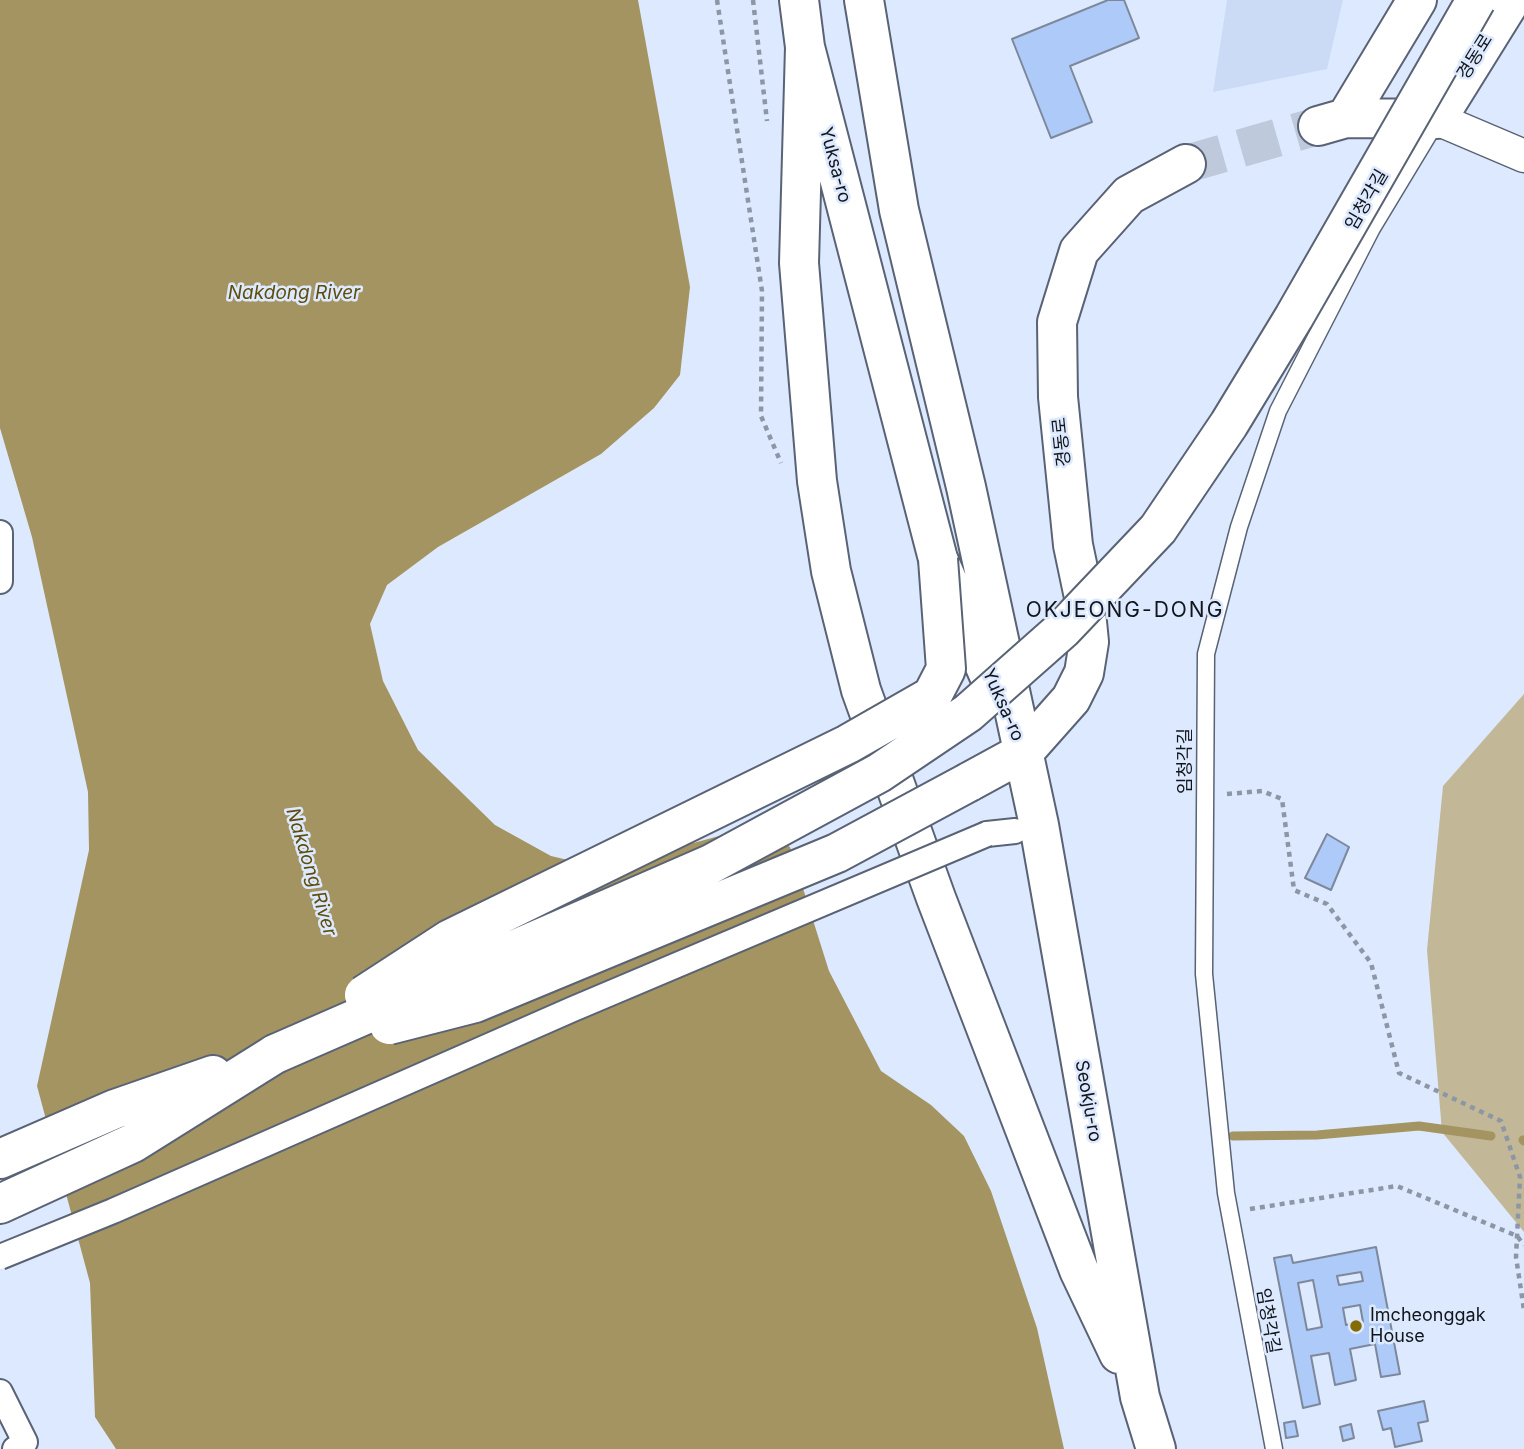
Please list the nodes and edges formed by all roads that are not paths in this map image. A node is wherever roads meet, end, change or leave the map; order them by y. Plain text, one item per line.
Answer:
1 (799, 0) edge
2 (864, 0) edge
3 (1417, 0) edge
4 (1476, 0) edge
5 (1511, 0) edge
6 (805, 47) junction
7 (1437, 119) junction
8 (1524, 156) edge
9 (1186, 164) tunnel mouth
10 (0, 533) edge
11 (937, 559) junction
12 (0, 581) edge
13 (1024, 752) junction
14 (1015, 831) dead end
15 (275, 1054) junction
16 (0, 1159) edge
17 (0, 1204) edge
18 (0, 1257) edge
19 (0, 1392) edge
20 (1140, 1397) junction
21 (15, 1449) edge
22 (1156, 1449) edge
23 (1274, 1449) edge

1 - 6 street, Yuksa-ro
2 - 13 street, Yuksa-ro
3 - 7 street
4 - 15 street, bridge
5 - 7 street, 경동로
6 - 11 street, Yuksa-ro
6 - 20 street
7 - 8 street
7 - 23 lane, 임청각길
9 - 13 street, 경동로
10 - 12 street
11 - 13 street, Yuksa-ro
11 - 15 street, bridge
13 - 15 street, 경동로, bridge
13 - 20 street, Seokju-ro
14 - 18 street, bridge
15 - 16 street
15 - 17 street
19 - 21 street
20 - 22 street, Seokju-ro

